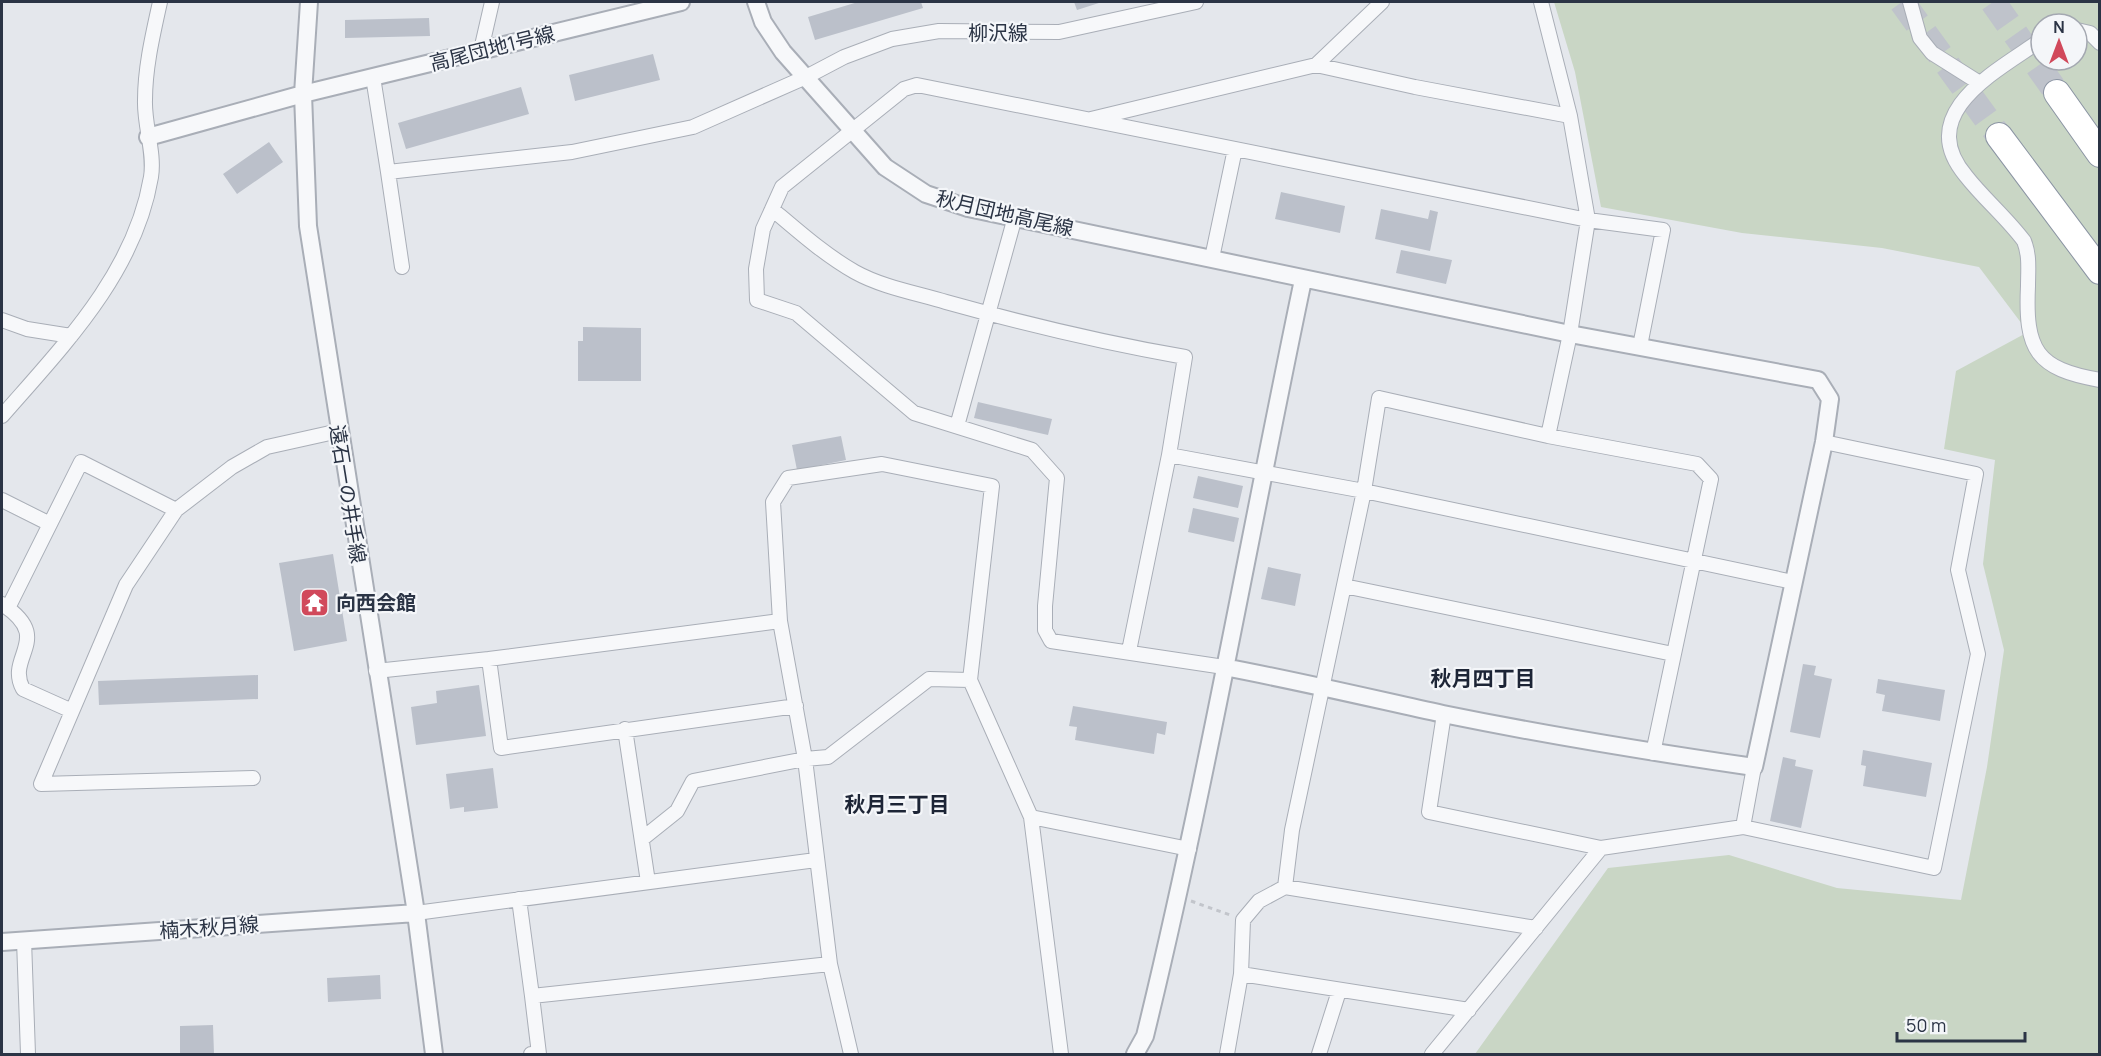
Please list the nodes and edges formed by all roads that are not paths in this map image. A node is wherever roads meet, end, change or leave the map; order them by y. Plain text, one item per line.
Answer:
1 (160, 2) edge
2 (309, 2) edge
3 (492, 2) edge
4 (681, 2) edge
5 (756, 2) edge
6 (1196, 2) edge
7 (1382, 2) edge
8 (1541, 2) edge
9 (1910, 2) edge
10 (2089, 33) edge
11 (2100, 43) edge
12 (2029, 48) edge
13 (481, 50) junction
14 (1316, 65) junction
15 (373, 77) junction
16 (806, 77) junction
17 (1978, 82) junction
18 (2057, 93) tunnel mouth
19 (303, 94) junction
20 (1570, 116) junction
21 (1086, 120) junction
22 (854, 132) junction
23 (1999, 136) tunnel mouth
24 (148, 137) junction
25 (1235, 149) junction
26 (2100, 154) edge
27 (388, 172) junction
28 (772, 209) junction
29 (1015, 217) junction
30 (1588, 220) junction
31 (1212, 258) junction
32 (402, 267) dead end
33 (2100, 271) edge
34 (1303, 280) junction
35 (987, 313) junction
36 (2, 320) edge
37 (1570, 334) junction
38 (71, 336) junction
39 (1640, 346) junction
40 (2100, 380) edge
41 (2, 416) edge
42 (957, 426) junction
43 (339, 431) junction
44 (1548, 435) junction
45 (1824, 442) junction
46 (1169, 455) junction
47 (1262, 474) junction
48 (1364, 491) junction
49 (2, 500) edge
50 (176, 510) junction
51 (50, 524) junction
52 (1694, 562) junction
53 (1793, 582) junction
54 (1344, 586) junction
55 (5, 606) edge
56 (780, 621) junction
57 (1129, 651) junction
58 (1673, 654) junction
59 (489, 659) junction
60 (1224, 667) junction
61 (376, 671) junction
62 (970, 680) junction
63 (1323, 686) junction
64 (796, 706) junction
65 (72, 711) junction
66 (1444, 714) junction
67 (625, 729) junction
68 (1653, 753) junction
69 (805, 759) junction
70 (1754, 767) junction
71 (253, 778) dead end
72 (1031, 817) junction
73 (1743, 827) junction
74 (642, 839) junction
75 (1601, 848) junction
76 (1190, 849) junction
77 (816, 860) junction
78 (648, 882) junction
79 (1285, 887) junction
80 (519, 900) junction
81 (416, 913) junction
82 (1536, 928) junction
83 (24, 940) junction
84 (2, 942) edge
85 (830, 964) junction
86 (1241, 974) junction
87 (1339, 991) junction
88 (532, 996) junction
89 (1468, 1010) junction
90 (28, 1054) edge
91 (435, 1054) edge
92 (531, 1054) edge
93 (851, 1054) edge
94 (1061, 1054) edge
95 (1135, 1054) edge
96 (1227, 1054) edge
97 (1319, 1054) edge
98 (1432, 1054) edge

1 - 24 street
2 - 19 street, 遠石一の井手線
3 - 13 street
4 - 13 street, 高尾団地1号線
5 - 16 street, 秋月団地高尾線
6 - 16 street, 柳沢線
7 - 14 street
8 - 20 street
9 - 17 street
10 - 11 street
12 - 17 street
13 - 15 street, 高尾団地1号線
14 - 20 street
14 - 21 street
15 - 19 street, 高尾団地1号線
15 - 27 street
16 - 22 street, 秋月団地高尾線
16 - 27 street, 柳沢線
17 - 40 street
18 - 26 highway
19 - 24 street, 高尾団地1号線
19 - 43 street, 遠石一の井手線
20 - 30 street
21 - 22 street
21 - 25 street
22 - 28 street
22 - 29 street, 秋月団地高尾線
23 - 33 highway
24 - 38 street
25 - 30 street
25 - 31 street
27 - 32 street
28 - 35 street
28 - 42 street
29 - 31 street, 秋月団地高尾線
29 - 35 street
30 - 37 street
30 - 39 street
31 - 34 street, 秋月団地高尾線
34 - 37 street, 秋月団地高尾線
34 - 47 street
35 - 42 street
35 - 46 street
36 - 38 street
37 - 39 street, 秋月団地高尾線
37 - 44 street
38 - 41 street
39 - 45 street, 秋月団地高尾線
42 - 57 street
43 - 50 street
43 - 61 street, 遠石一の井手線
44 - 48 street
44 - 52 street
45 - 53 street, 秋月団地高尾線
45 - 73 street
46 - 47 street
46 - 57 street
47 - 48 street
47 - 60 street
48 - 52 street
48 - 54 street
49 - 51 street
50 - 51 street
50 - 65 street
51 - 55 street
52 - 53 street
52 - 58 street
53 - 70 street, 秋月団地高尾線
54 - 58 street
54 - 63 street
55 - 65 street
56 - 59 street
56 - 62 street
56 - 64 street
57 - 60 street
58 - 68 street
59 - 61 street
59 - 67 street
60 - 63 street
60 - 76 street
61 - 81 street, 遠石一の井手線
62 - 69 street
62 - 72 street
63 - 66 street
63 - 79 street
64 - 67 street
64 - 69 street
65 - 71 street
66 - 68 street
66 - 75 street
67 - 74 street
68 - 70 street
69 - 74 street
69 - 77 street
70 - 73 street
72 - 76 street
72 - 94 street
73 - 75 street
74 - 78 street
75 - 82 street
76 - 95 street
77 - 78 street
77 - 85 street
78 - 80 street
79 - 82 street
79 - 86 street
80 - 81 street
80 - 88 street
81 - 83 street, 楠木秋月線
81 - 91 street, 遠石一の井手線
82 - 89 street
83 - 84 street, 楠木秋月線
83 - 90 street
85 - 88 street
85 - 93 street
86 - 87 street
86 - 96 street
87 - 89 street
87 - 97 street
88 - 92 street
89 - 98 street

